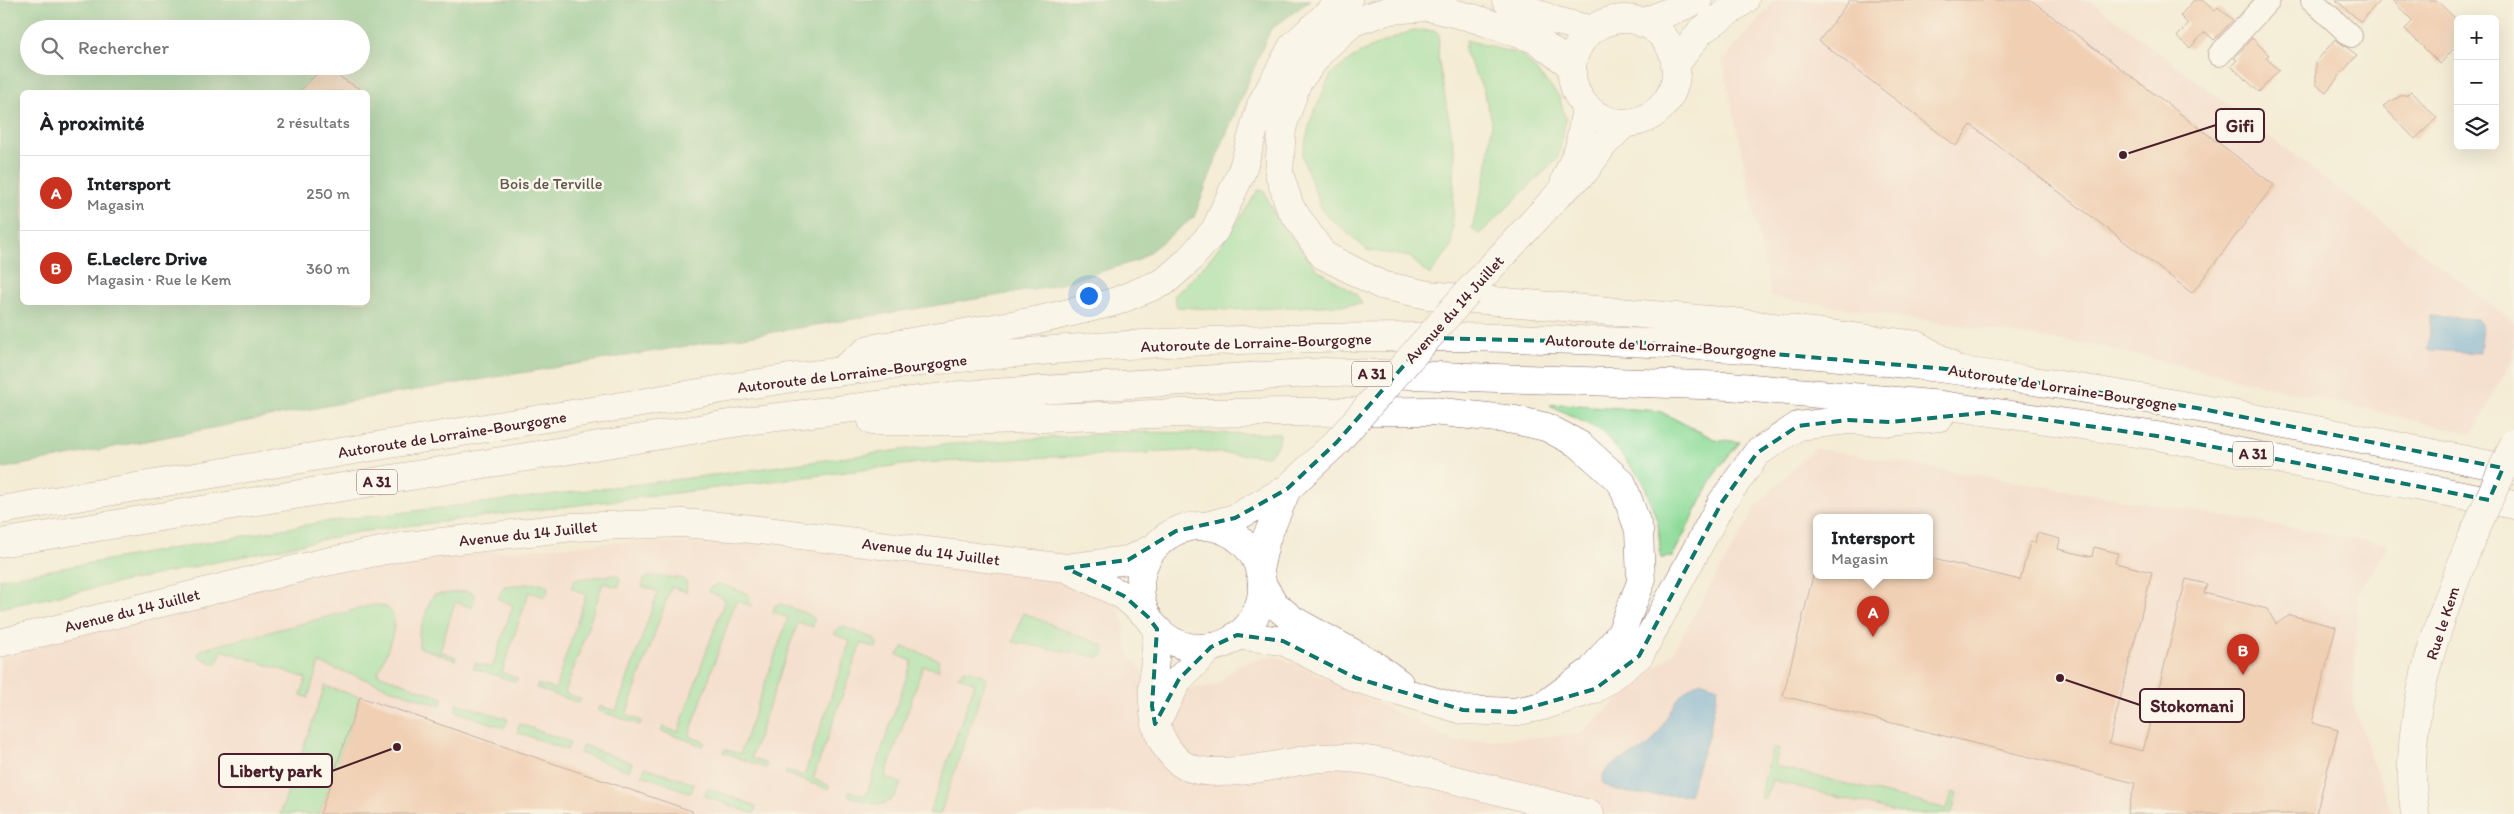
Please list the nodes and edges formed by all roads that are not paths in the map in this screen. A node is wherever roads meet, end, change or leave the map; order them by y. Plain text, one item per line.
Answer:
1 (1348, 0) edge
2 (1506, 0) edge
3 (1698, 0) edge
4 (1745, 0) edge
5 (2269, 0) edge
6 (2312, 0) edge
7 (1642, 23) junction
8 (1592, 30) junction
9 (2351, 36) dead end
10 (2219, 55) dead end
11 (1675, 65) junction
12 (1572, 66) junction
13 (1586, 107) junction
14 (1625, 123) junction
15 (1560, 193) junction
16 (1958, 370) junction
17 (839, 372) junction
18 (1992, 412) junction
19 (753, 420) junction
20 (2514, 443) edge
21 (2514, 470) edge
22 (1287, 489) junction
23 (2514, 505) edge
24 (0, 510) edge
25 (1206, 526) junction
26 (0, 543) edge
27 (1153, 548) junction
28 (1066, 568) junction
29 (1260, 577) junction
30 (1152, 623) junction
31 (1238, 635) junction
32 (0, 643) edge
33 (1211, 647) junction
34 (1414, 695) junction
35 (1543, 706) junction
36 (1155, 724) junction
37 (1590, 814) edge
38 (2415, 814) edge

1 - 17 main road
2 - 8 main road
3 - 7 main road
4 - 11 main road
5 - 10 street
6 - 9 street
7 - 8 main road
7 - 11 main road
8 - 12 main road
11 - 14 main road
12 - 13 main road
12 - 16 main road
13 - 14 main road
13 - 15 main road, Avenue du 14 Juillet
14 - 15 main road, Avenue du 14 Juillet
15 - 22 main road, Avenue du 14 Juillet, bridge
16 - 17 main road, Autoroute de Lorraine-Bourgogne / A 31
16 - 21 main road, Autoroute de Lorraine-Bourgogne / A 31
17 - 24 main road, Autoroute de Lorraine-Bourgogne / A 31
18 - 19 main road, Autoroute de Lorraine-Bourgogne / A 31
18 - 23 main road, Autoroute de Lorraine-Bourgogne / A 31
18 - 35 main road
19 - 26 main road, Autoroute de Lorraine-Bourgogne / A 31
19 - 35 main road
20 - 38 main road, Rue le Kem, bridge
22 - 25 main road, Avenue du 14 Juillet
22 - 29 main road, Avenue du 14 Juillet
25 - 27 main road
25 - 29 main road
27 - 28 main road, Avenue du 14 Juillet
27 - 30 main road
28 - 30 main road, Avenue du 14 Juillet
28 - 32 main road, Avenue du 14 Juillet
29 - 31 main road
29 - 34 main road
30 - 33 main road
30 - 36 main road
31 - 33 main road
31 - 34 main road
33 - 36 main road
34 - 35 main road
36 - 37 main road

